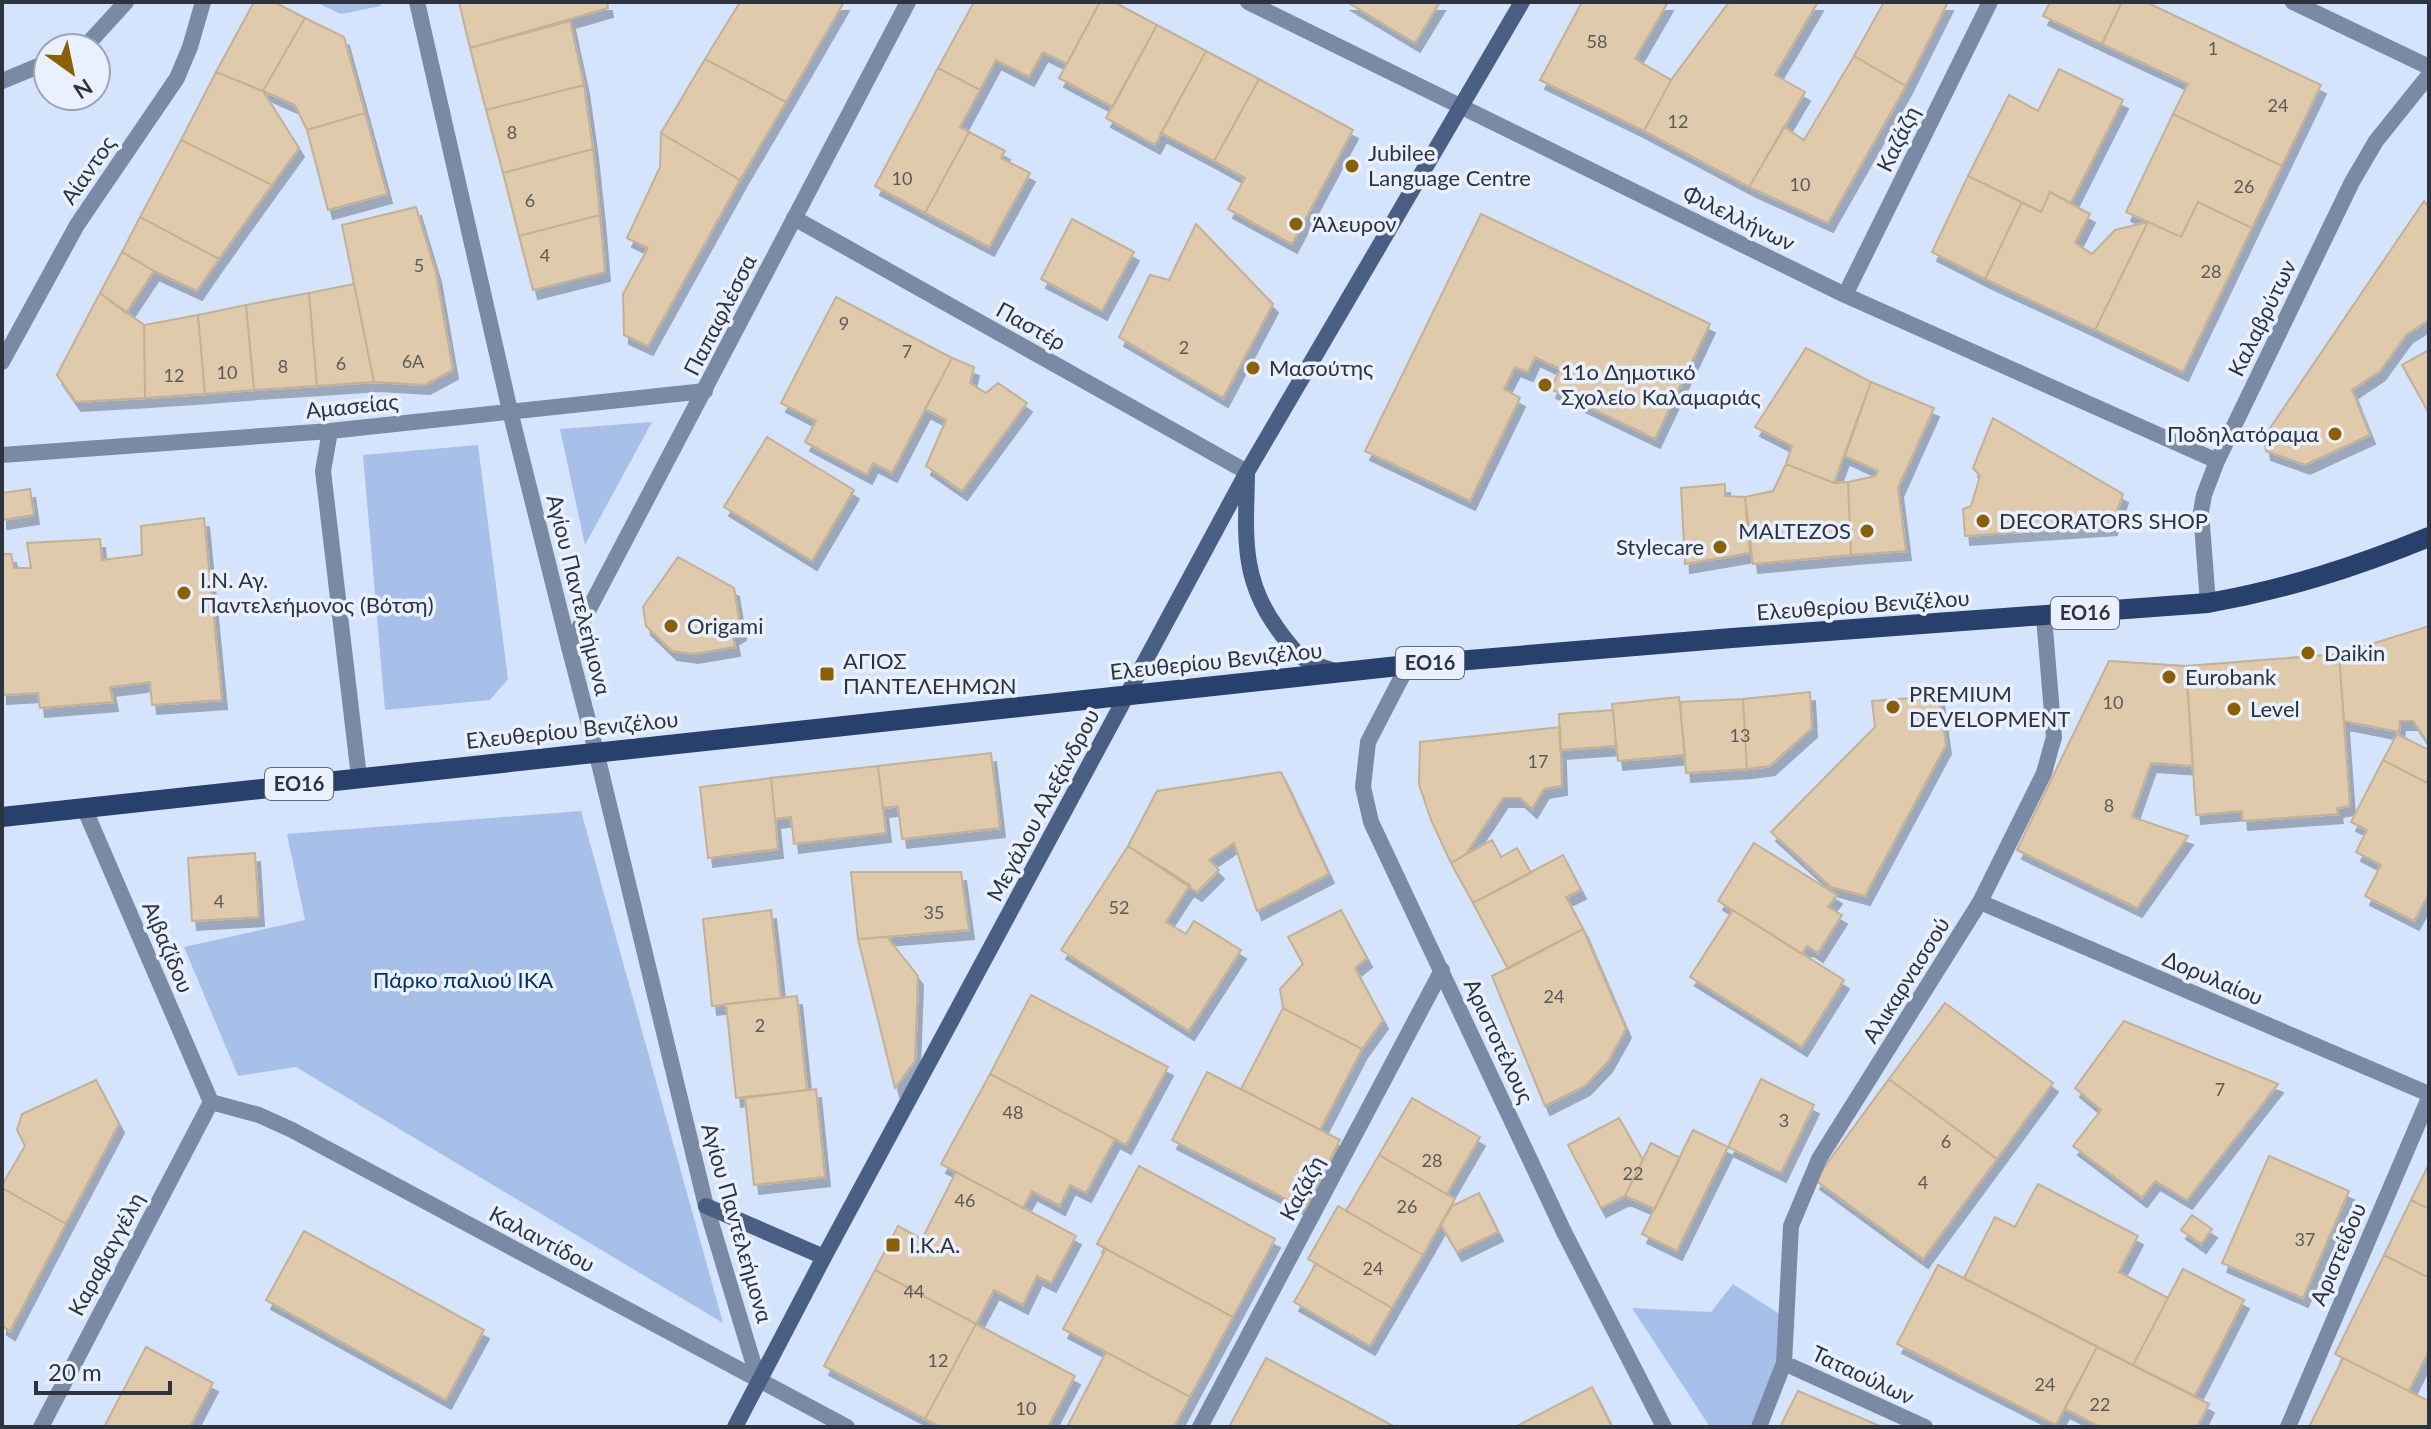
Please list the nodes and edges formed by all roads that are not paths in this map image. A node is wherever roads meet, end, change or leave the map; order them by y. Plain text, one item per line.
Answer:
1 (126, 2) edge
2 (203, 2) edge
3 (417, 2) edge
4 (908, 2) edge
5 (1248, 2) edge
6 (1522, 2) edge
7 (1990, 2) edge
8 (2293, 2) edge
9 (99, 32) edge
10 (2429, 67) edge
11 (32, 69) edge
12 (2429, 75) edge
13 (2, 81) edge
14 (1460, 106) junction
15 (794, 218) junction
16 (1845, 295) junction
17 (2, 362) edge
18 (705, 391) junction
19 (510, 411) junction
20 (330, 431) junction
21 (2, 455) edge
22 (2217, 461) junction
23 (1247, 472) junction
24 (2429, 537) edge
25 (2208, 603) junction
26 (2044, 617) junction
27 (569, 647) junction
28 (1408, 665) junction
29 (1340, 672) junction
30 (1128, 694) junction
31 (596, 751) junction
32 (359, 777) junction
33 (85, 810) junction
34 (2, 817) edge
35 (1980, 902) junction
36 (1442, 970) junction
37 (2429, 1096) edge
38 (211, 1102) junction
39 (706, 1206) junction
40 (824, 1257) junction
41 (1784, 1363) junction
42 (759, 1382) junction
43 (41, 1427) edge
44 (735, 1427) edge
45 (847, 1427) edge
46 (1200, 1427) edge
47 (1664, 1427) edge
48 (1759, 1427) edge
49 (1925, 1427) edge
50 (2288, 1427) edge

1 - 9 street
2 - 17 street, Αίαντος
3 - 19 street, Αγίου Παντελεήμονα
4 - 15 street, Παπαφλέσσα
5 - 14 street, Φιλελλήνων
6 - 14 main road, Μεγάλου Αλεξάνδρου
7 - 16 street, Καζάζη
8 - 10 street
11 - 13 street
12 - 22 street, Καλαβρύτων
14 - 16 street, Φιλελλήνων
14 - 23 main road, Μεγάλου Αλεξάνδρου
15 - 18 street, Παπαφλέσσα
15 - 23 street, Παστέρ
16 - 22 street, Φιλελλήνων
18 - 19 street, Αμασείας
18 - 27 street, Παπαφλέσσα
19 - 20 street, Αμασείας
19 - 27 street, Αγίου Παντελεήμονα
20 - 21 street, Αμασείας
20 - 32 street
22 - 25 street, Καλαβρύτων
23 - 29 main road
23 - 30 main road, Μεγάλου Αλεξάνδρου
24 - 25 main road, Ελευθερίου Βενιζέλου / ΕΟ16
25 - 26 main road, Ελευθερίου Βενιζέλου / ΕΟ16
26 - 28 main road, Ελευθερίου Βενιζέλου / ΕΟ16
26 - 35 street, Αλικαρνασσού
27 - 31 street, Αγίου Παντελεήμονα
28 - 29 main road, Ελευθερίου Βενιζέλου / ΕΟ16
28 - 36 street, Αριστοτέλους
29 - 30 main road, Ελευθερίου Βενιζέλου / ΕΟ16
30 - 31 main road, Ελευθερίου Βενιζέλου / ΕΟ16
30 - 40 main road, Μεγάλου Αλεξάνδρου
31 - 32 main road, Ελευθερίου Βενιζέλου / ΕΟ16
31 - 39 street, Αγίου Παντελεήμονα
32 - 33 main road, Ελευθερίου Βενιζέλου / ΕΟ16
33 - 34 main road, Ελευθερίου Βενιζέλου / ΕΟ16
33 - 38 street, Αιβαζίδου
35 - 37 street, Δορυλαίου
35 - 41 street, Αλικαρνασσού
36 - 46 street, Καζάζη
36 - 47 street, Αριστοτέλους
37 - 50 street, Αριστείδου
38 - 42 street, Καλαντίδου
38 - 43 street, Καραβαγγέλη
39 - 40 main road
39 - 42 street, Αγίου Παντελεήμονα
40 - 42 main road, Μεγάλου Αλεξάνδρου
41 - 48 street, Αλικαρνασσού
41 - 49 street, Ταταούλων
42 - 44 main road, Μεγάλου Αλεξάνδρου
42 - 45 street, Καλαντίδου

